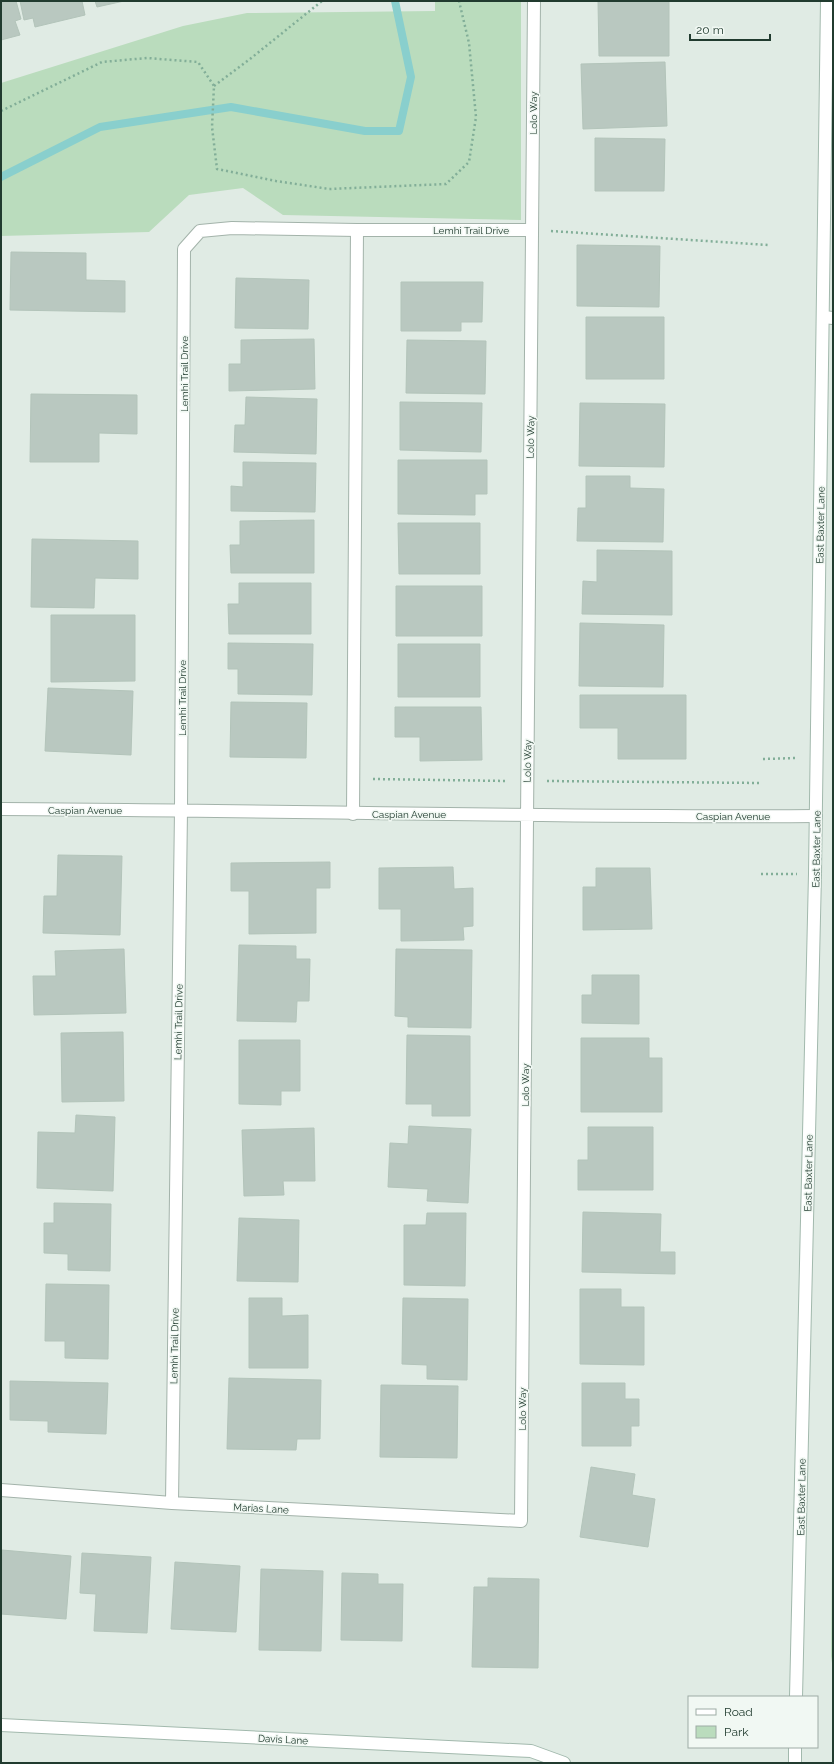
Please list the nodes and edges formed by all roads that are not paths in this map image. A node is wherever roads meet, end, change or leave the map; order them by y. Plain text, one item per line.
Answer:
1 (534, 1) edge
2 (827, 1) edge
3 (357, 230) junction
4 (532, 230) junction
5 (828, 318) edge
6 (1, 809) edge
7 (181, 810) junction
8 (353, 814) junction
9 (527, 815) junction
10 (816, 816) junction
11 (1, 1490) edge
12 (172, 1503) junction
13 (521, 1521) joint
14 (796, 1696) edge
15 (1, 1724) edge
16 (795, 1748) edge
17 (564, 1763) edge
18 (795, 1763) edge

1 - 4 street, Lolo Way
2 - 5 street, East Baxter Lane
3 - 4 street, Lemhi Trail Drive
3 - 7 street, Lemhi Trail Drive
3 - 8 street
4 - 9 street, Lolo Way
5 - 10 street, East Baxter Lane
6 - 7 street, Caspian Avenue
7 - 8 street, Caspian Avenue
7 - 12 street, Lemhi Trail Drive
8 - 9 street, Caspian Avenue
9 - 10 street, Caspian Avenue
9 - 13 street, Lolo Way
10 - 14 street, East Baxter Lane
11 - 12 street, Marias Lane
12 - 13 street, Marias Lane
15 - 17 street, Davis Lane
16 - 18 street

